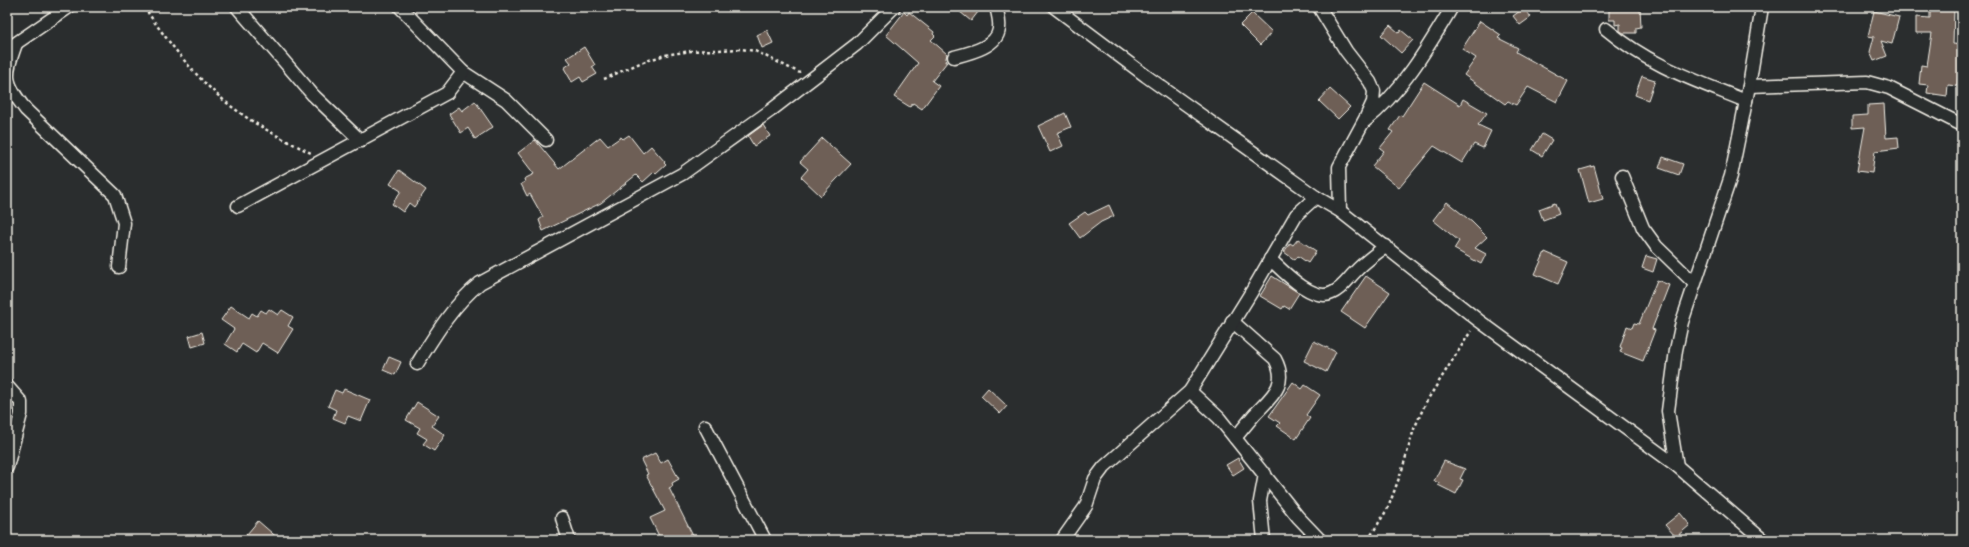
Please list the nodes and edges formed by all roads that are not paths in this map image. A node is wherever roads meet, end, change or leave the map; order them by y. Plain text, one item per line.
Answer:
1 (70, 7) edge
2 (237, 7) edge
3 (400, 7) edge
4 (894, 7) edge
5 (996, 7) edge
6 (1054, 7) edge
7 (1319, 7) edge
8 (1452, 7) edge
9 (1762, 7) edge
10 (1606, 30) dead end
11 (12, 47) edge
12 (954, 57) dead end
13 (463, 72) junction
14 (1749, 86) junction
15 (1746, 100) junction
16 (1362, 123) junction
17 (1962, 124) edge
18 (546, 140) dead end
19 (362, 141) junction
20 (1622, 176) dead end
21 (1316, 197) junction
22 (238, 206) dead end
23 (1340, 211) junction
24 (1386, 246) junction
25 (1270, 259) junction
26 (119, 267) dead end
27 (1694, 283) junction
28 (1232, 321) junction
29 (417, 364) dead end
30 (7, 386) edge
31 (1190, 391) junction
32 (705, 426) dead end
33 (1235, 438) junction
34 (1677, 466) junction
35 (7, 467) edge
36 (1265, 474) junction
37 (562, 518) dead end
38 (569, 540) edge
39 (765, 540) edge
40 (1062, 540) edge
41 (1264, 540) edge
42 (1320, 540) edge
43 (1763, 540) edge

1 - 11 street
2 - 19 street
3 - 13 street
4 - 29 street
5 - 12 street
6 - 21 street
7 - 16 street
8 - 16 street
9 - 14 street
10 - 15 street
11 - 26 street
13 - 18 street
13 - 19 street
14 - 15 street
14 - 17 street
15 - 27 street
16 - 23 street
19 - 22 street
20 - 27 street
21 - 23 street
21 - 25 street
23 - 24 street
24 - 25 street
24 - 34 street
25 - 28 street
27 - 34 street
28 - 31 street
28 - 33 street
30 - 35 street
31 - 33 street
31 - 40 street
32 - 39 street
33 - 36 street
34 - 43 street
36 - 41 street
36 - 42 street
37 - 38 street

